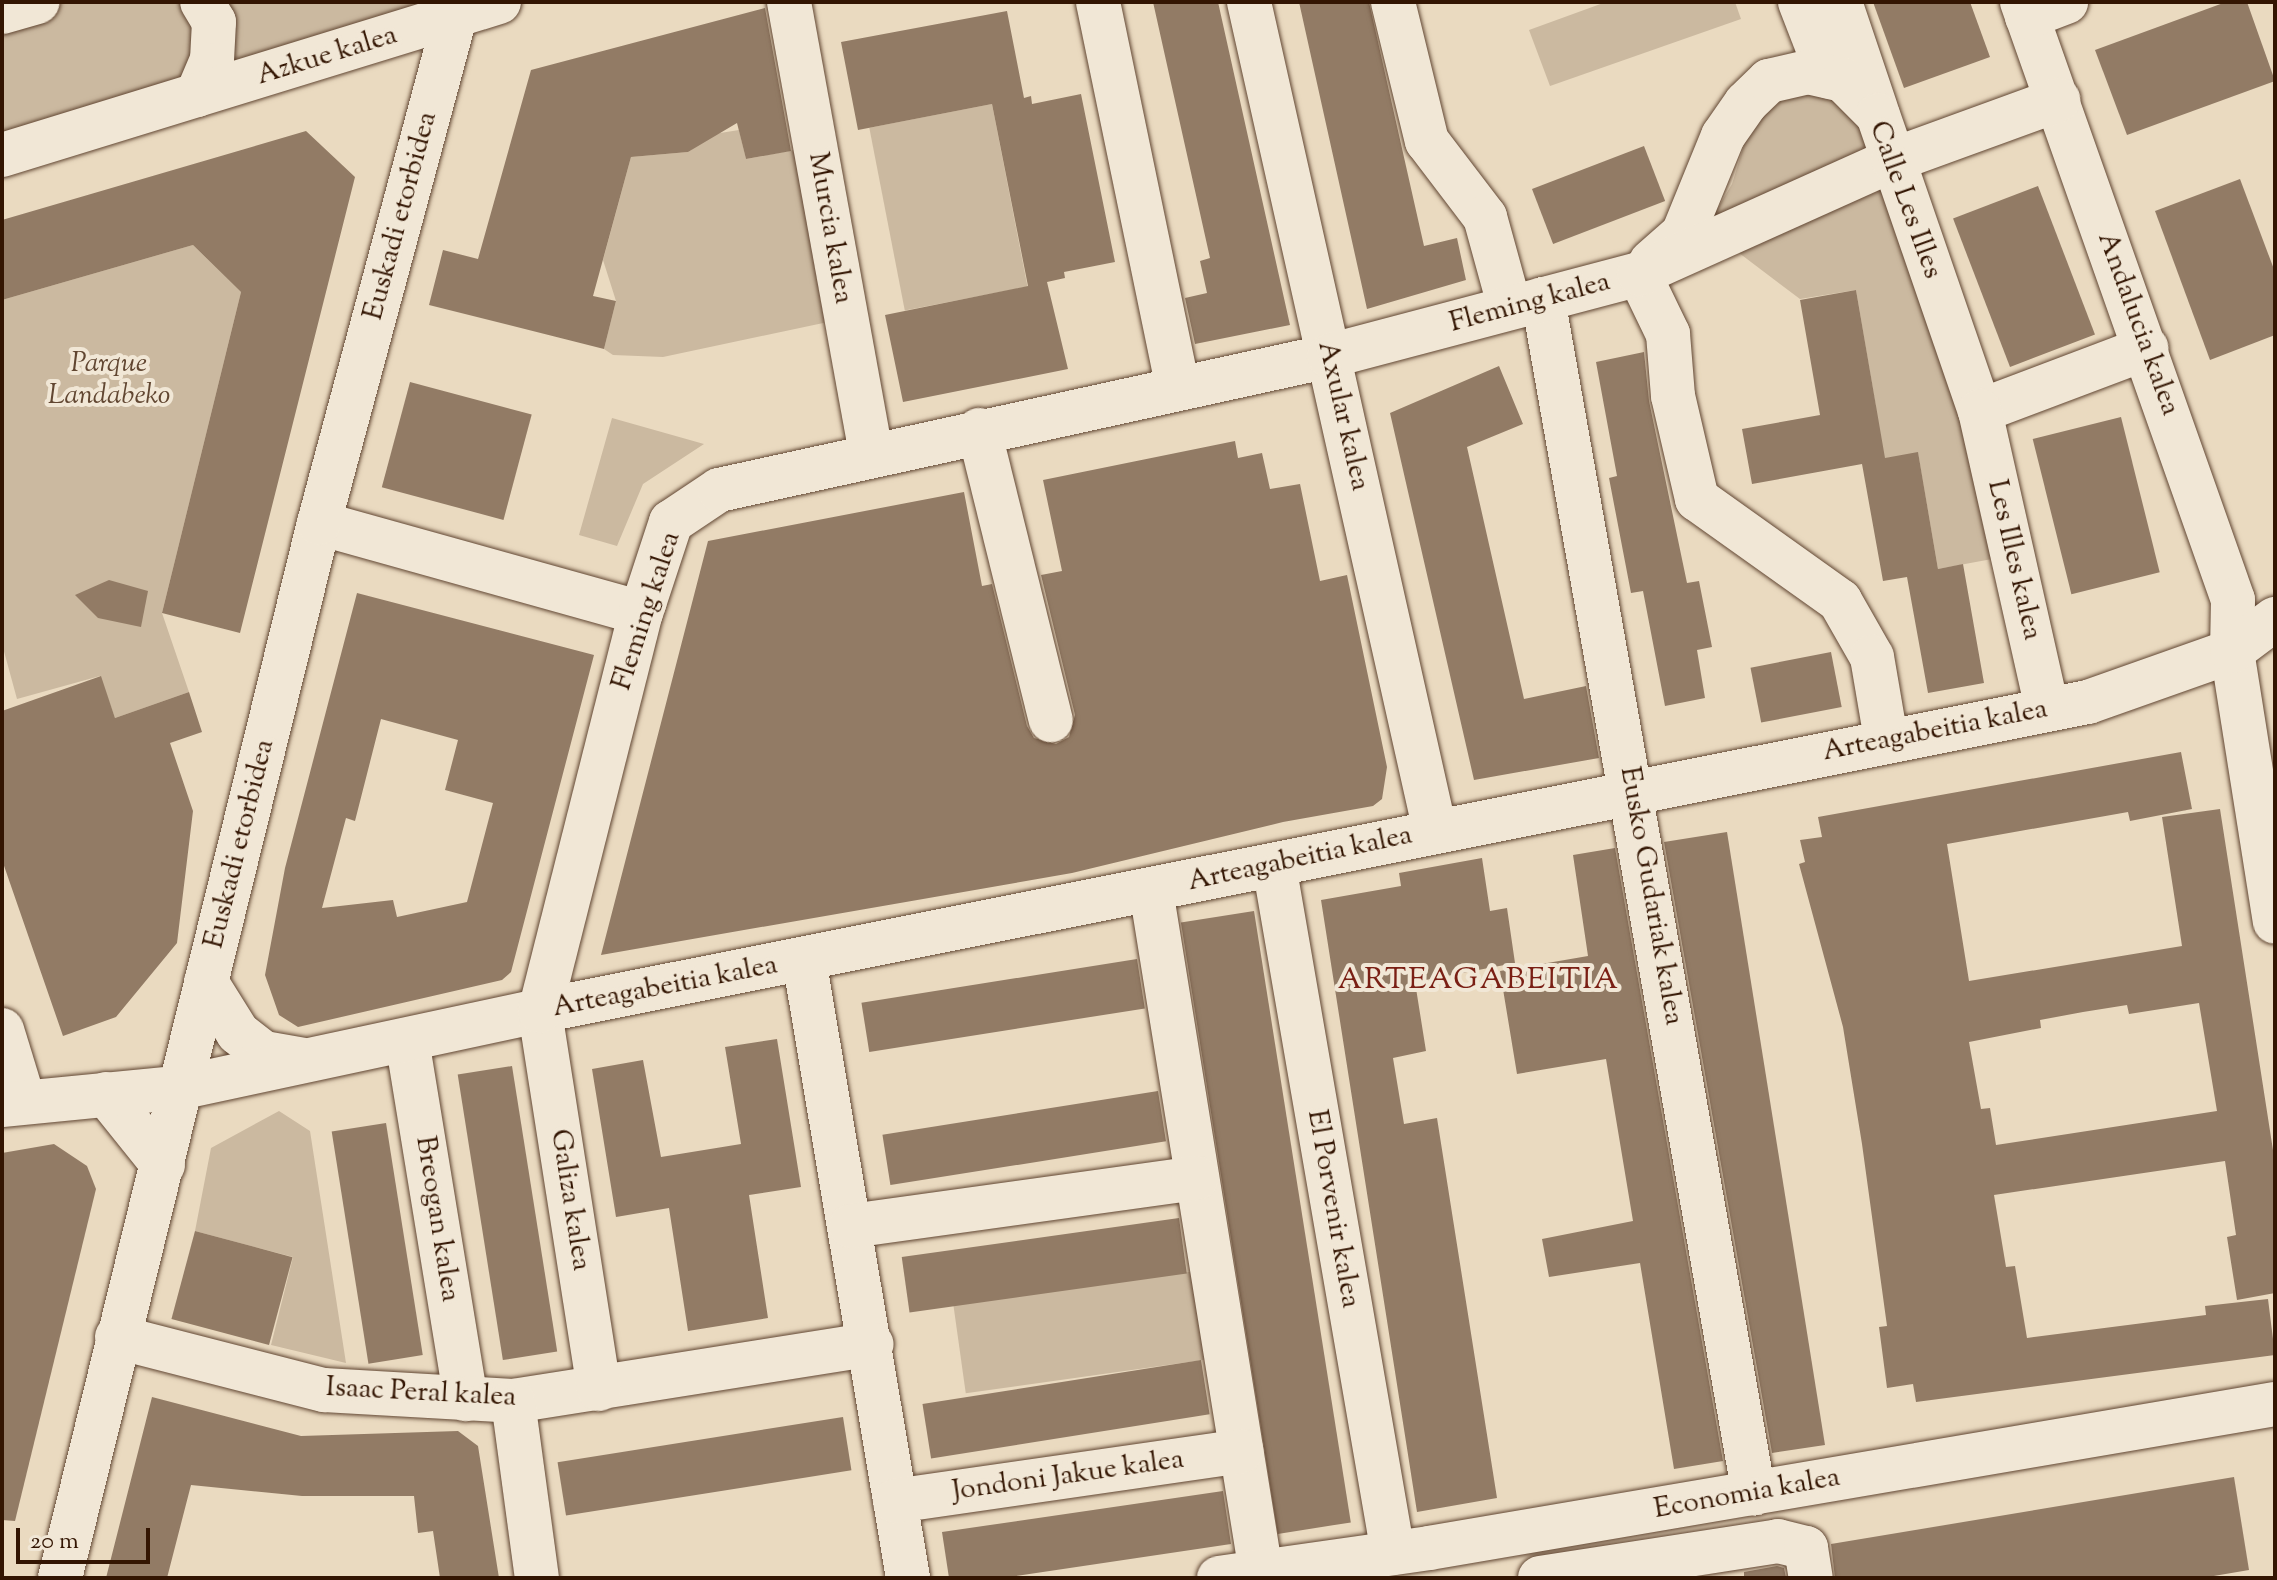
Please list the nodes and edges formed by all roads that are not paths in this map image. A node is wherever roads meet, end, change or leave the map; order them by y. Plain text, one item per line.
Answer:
1 (38, 2) edge
2 (202, 2) edge
3 (499, 2) edge
4 (789, 2) edge
5 (1098, 2) edge
6 (1249, 2) edge
7 (1393, 2) edge
8 (1800, 2) edge
9 (1840, 2) edge
10 (454, 6) edge
11 (2039, 7) edge
12 (2, 12) edge
13 (1829, 77) junction
14 (197, 95) junction
15 (2058, 100) junction
16 (1878, 115) junction
17 (2, 155) edge
18 (1893, 160) junction
19 (1639, 274) junction
20 (1527, 304) junction
21 (2147, 348) junction
22 (1329, 356) junction
23 (1178, 389) junction
24 (1980, 411) junction
25 (979, 430) junction
26 (871, 454) junction
27 (319, 523) junction
28 (641, 613) junction
29 (2275, 619) edge
30 (2232, 651) junction
31 (2047, 709) junction
32 (1051, 720) dead end
33 (1886, 739) junction
34 (1633, 791) junction
35 (1435, 831) junction
36 (1274, 865) junction
37 (1151, 890) junction
38 (2275, 922) edge
39 (804, 959) junction
40 (206, 982) junction
41 (540, 1011) junction
42 (2, 1030) edge
43 (407, 1040) junction
44 (311, 1060) junction
45 (184, 1087) junction
46 (106, 1094) junction
47 (13, 1103) edge
48 (163, 1165) junction
49 (1197, 1178) junction
50 (851, 1226) junction
51 (117, 1337) junction
52 (871, 1344) junction
53 (599, 1389) junction
54 (466, 1399) junction
55 (513, 1401) junction
56 (2275, 1404) edge
57 (1241, 1451) junction
58 (1745, 1495) junction
59 (895, 1501) junction
60 (1393, 1553) junction
61 (1747, 1562) edge
62 (1261, 1572) junction
63 (60, 1578) edge
64 (537, 1578) edge
65 (908, 1578) edge
66 (1219, 1578) edge
67 (1540, 1578) edge
68 (1811, 1578) edge

1 - 12 street
2 - 14 street, Azkue kalea
3 - 10 street, Azkue kalea
4 - 26 street, Murcia kalea
5 - 23 street
6 - 22 street, Axular kalea
7 - 20 street, Eusko Gudariak kalea
8 - 13 street
9 - 16 street
10 - 14 street, Azkue kalea
10 - 27 street, Euskadi etorbidea
11 - 15 street, Andalucia kalea
13 - 16 street, Calle Les Illes
13 - 19 street
14 - 17 street, Azkue kalea
15 - 18 street, Fleming kalea
15 - 21 street, Andalucia kalea
16 - 18 street, Calle Les Illes
18 - 19 street, Fleming kalea
18 - 24 street, Calle Les Illes
19 - 20 street, Fleming kalea
19 - 33 street
20 - 22 street, Fleming kalea
20 - 34 street, Eusko Gudariak kalea
21 - 24 street
21 - 30 street, Andalucia kalea
22 - 23 street, Fleming kalea
22 - 35 street, Axular kalea
23 - 25 street, Fleming kalea
24 - 31 street, Les Illes kalea
25 - 26 street, Fleming kalea
25 - 32 street
26 - 28 street, Fleming kalea
27 - 28 street
27 - 40 street, Euskadi etorbidea
28 - 41 street, Fleming kalea
29 - 30 street, Arteagabeitia kalea
30 - 31 street, Arteagabeitia kalea
30 - 38 street, Andalucia kalea
31 - 33 street, Arteagabeitia kalea
33 - 34 street, Arteagabeitia kalea
34 - 35 street, Arteagabeitia kalea
34 - 58 street, Eusko Gudariak kalea
35 - 36 street, Arteagabeitia kalea
36 - 37 street, Arteagabeitia kalea
36 - 60 street, El Porvenir kalea
37 - 39 street, Arteagabeitia kalea
37 - 49 street
39 - 41 street, Arteagabeitia kalea
39 - 50 street
40 - 44 street, Arteagabeitia kalea
40 - 45 street, Euskadi etorbidea
41 - 43 street, Arteagabeitia kalea
41 - 53 street, Galiza kalea
42 - 47 street
43 - 44 street, Arteagabeitia kalea
43 - 54 street, Breogan kalea
44 - 45 street, Arteagabeitia kalea
45 - 46 street, Arteagabeitia kalea
45 - 48 street, Euskadi etorbidea
46 - 47 street, Arteagabeitia kalea
46 - 48 street
48 - 51 street, Euskadi etorbidea
49 - 50 street
49 - 57 street
50 - 52 street
51 - 54 street, Isaac Peral kalea
51 - 63 street, Euskadi etorbidea
52 - 53 street, Isaac Peral kalea
52 - 59 street
53 - 55 street, Isaac Peral kalea
54 - 55 street, Isaac Peral kalea
55 - 64 street
56 - 58 street, Economia kalea
57 - 59 street, Jondoni Jakue kalea
57 - 62 street
58 - 60 street, Economia kalea
58 - 61 street, Eusko Gudariak kalea
59 - 65 street
60 - 62 street, Economia kalea
61 - 67 street
61 - 68 street
62 - 66 street, Economia kalea

